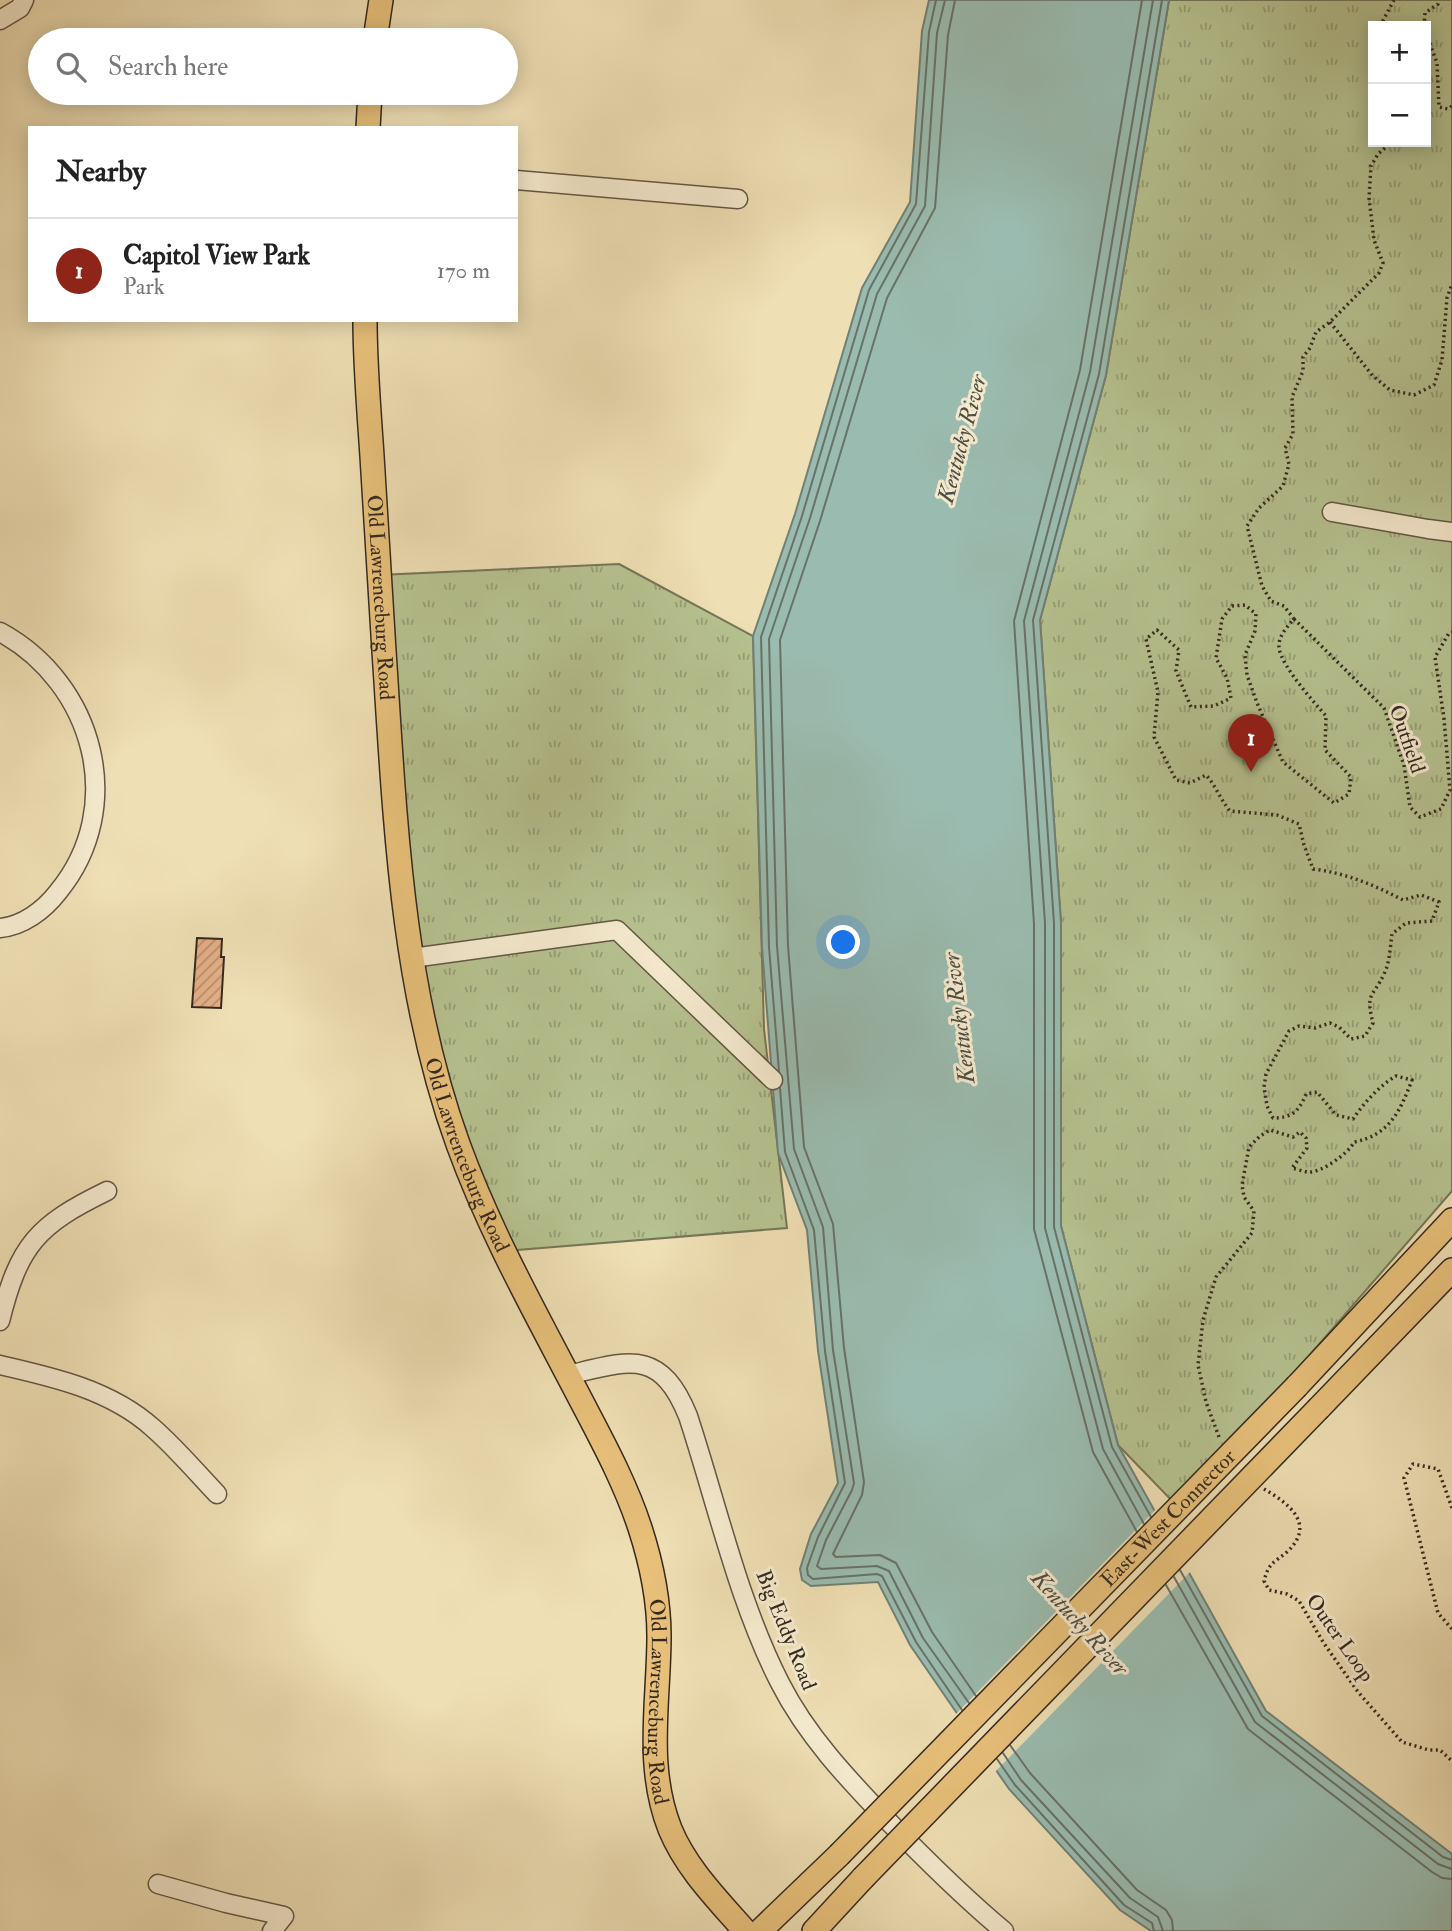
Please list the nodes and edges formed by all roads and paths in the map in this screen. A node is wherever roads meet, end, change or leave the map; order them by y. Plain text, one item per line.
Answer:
1 (24, 0) edge
2 (381, 0) edge
3 (1394, 0) edge
4 (1439, 0) edge
5 (0, 20) edge
6 (1383, 21) edge
7 (1424, 21) edge
8 (377, 28) edge
9 (1431, 47) edge
10 (369, 105) edge
11 (1452, 106) edge
12 (368, 126) edge
13 (1386, 147) edge
14 (518, 180) edge
15 (737, 199) dead end
16 (1452, 284) edge
17 (365, 322) edge
18 (1330, 322) junction
19 (1332, 512) dead end
20 (1452, 532) edge
21 (1294, 619) junction
22 (0, 632) edge
23 (1452, 632) edge
24 (0, 928) edge
25 (412, 958) junction
26 (774, 1080) dead end
27 (107, 1191) dead end
28 (1452, 1220) edge
29 (1452, 1270) edge
30 (0, 1321) edge
31 (0, 1365) edge
32 (568, 1375) junction
33 (1219, 1439) dead end
34 (1258, 1486) dead end
35 (217, 1494) dead end
36 (1452, 1508) edge
37 (1452, 1629) edge
38 (1452, 1761) edge
39 (158, 1884) dead end
40 (272, 1931) edge
41 (745, 1931) edge
42 (760, 1931) edge
43 (814, 1931) edge
44 (1004, 1931) edge

1 - 5 street
2 - 8 main road
3 - 6 path
4 - 7 path
9 - 11 path
10 - 12 main road
13 - 18 path
14 - 15 street
16 - 18 path
17 - 25 main road, Old Lawrenceburg Road
18 - 21 path
19 - 20 street
21 - 23 path, Outfield
21 - 33 path
22 - 24 street
25 - 26 street
25 - 32 main road, Old Lawrenceburg Road
27 - 30 street
28 - 42 main road, East-West Connector, bridge
29 - 43 main road, East-West Connector, bridge
31 - 35 street
32 - 41 main road, Old Lawrenceburg Road
32 - 44 street, Big Eddy Road
34 - 38 path, Outer Loop
36 - 37 path
39 - 40 street

